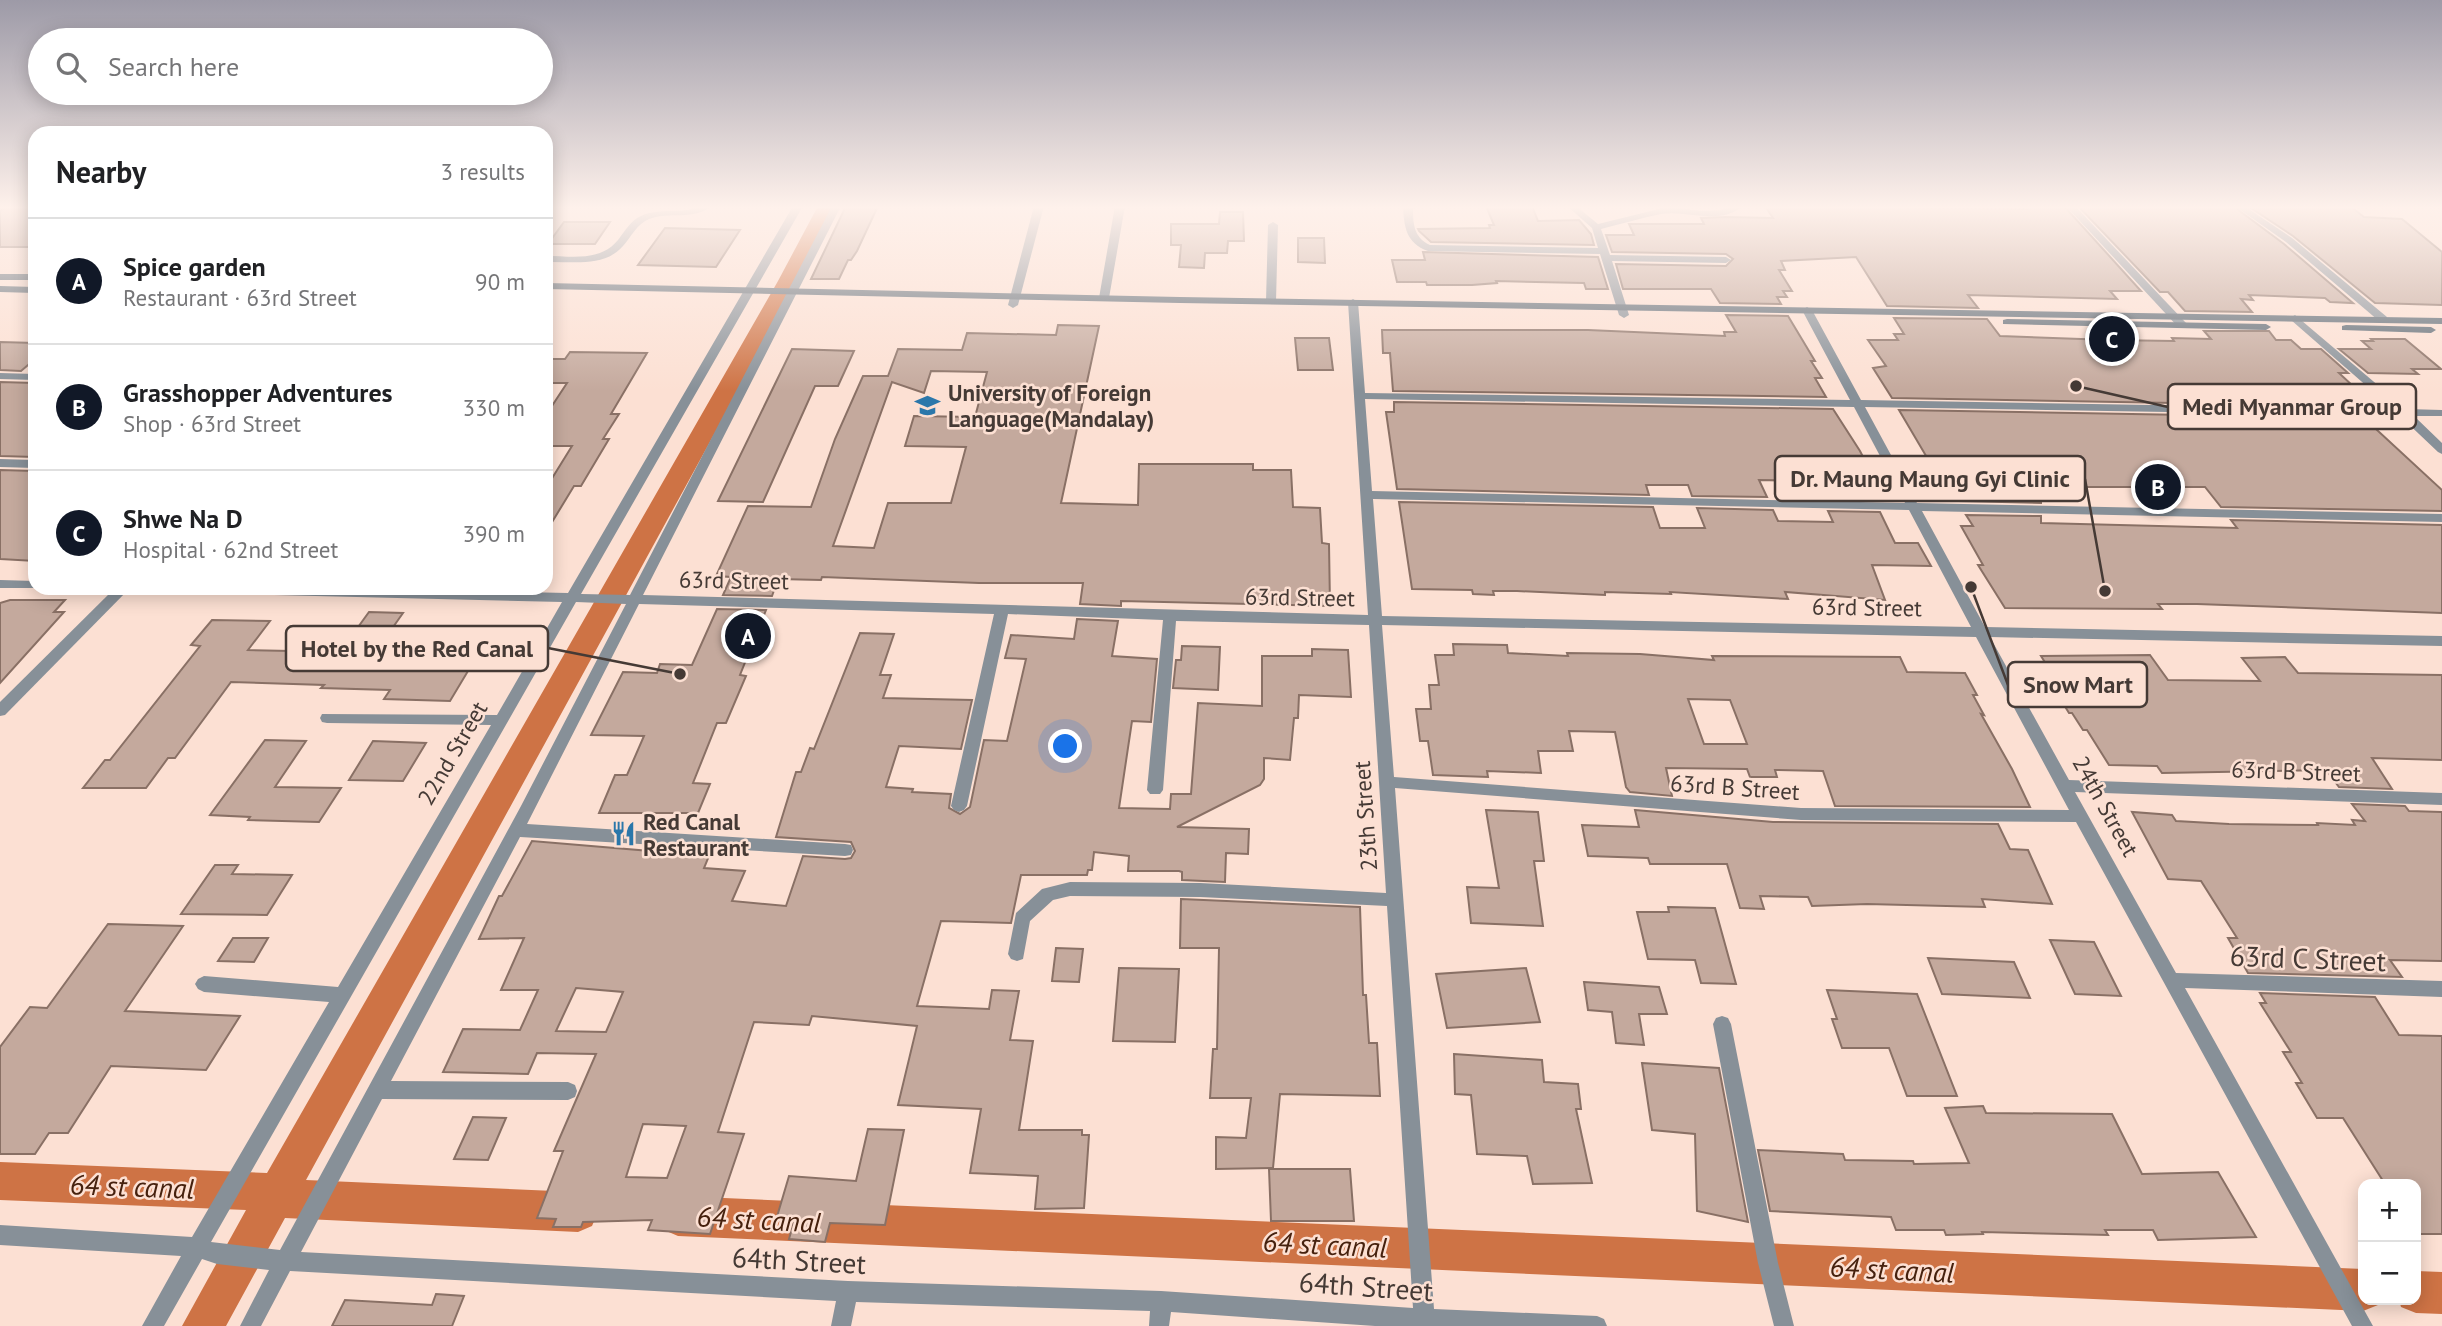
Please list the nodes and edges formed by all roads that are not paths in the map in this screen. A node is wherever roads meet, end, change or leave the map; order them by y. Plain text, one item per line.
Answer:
1 (763, 268) edge
2 (803, 268) edge
3 (1023, 268) edge
4 (1109, 268) edge
5 (1272, 268) edge
6 (1609, 268) edge
7 (2129, 268) edge
8 (2322, 268) edge
9 (0, 277) edge
10 (28, 277) edge
11 (553, 286) edge
12 (0, 289) edge
13 (28, 290) edge
14 (553, 296) edge
15 (748, 296) junction
16 (788, 296) junction
17 (1104, 299) junction
18 (1014, 301) junction
19 (1271, 301) junction
20 (1354, 306) junction
21 (1623, 311) junction
22 (1809, 314) junction
23 (2174, 315) junction
24 (2295, 318) junction
25 (2383, 319) junction
26 (2442, 321) edge
27 (2183, 326) junction
28 (2305, 327) junction
29 (2442, 330) edge
30 (0, 376) edge
31 (28, 377) edge
32 (1360, 397) junction
33 (1859, 403) junction
34 (2403, 412) junction
35 (2442, 413) edge
36 (2442, 450) edge
37 (0, 463) edge
38 (28, 464) edge
39 (1367, 495) junction
40 (1915, 508) junction
41 (2442, 518) edge
42 (0, 584) edge
43 (28, 585) edge
44 (116, 595) edge
45 (479, 595) edge
46 (571, 597) junction
47 (635, 599) junction
48 (1002, 610) junction
49 (1170, 616) junction
50 (1376, 619) junction
51 (1980, 631) junction
52 (2442, 641) edge
53 (0, 711) edge
54 (327, 718) dead end
55 (499, 720) junction
56 (1388, 782) junction
57 (2064, 786) junction
58 (1155, 790) dead end
59 (2442, 799) edge
60 (959, 806) dead end
61 (2081, 816) junction
62 (516, 830) junction
63 (845, 850) dead end
64 (1396, 900) junction
65 (1017, 954) dead end
66 (2172, 980) junction
67 (204, 984) dead end
68 (2442, 989) edge
69 (341, 995) junction
70 (1722, 1024) dead end
71 (377, 1090) junction
72 (568, 1091) dead end
73 (0, 1235) edge
74 (195, 1247) junction
75 (277, 1261) junction
76 (848, 1291) junction
77 (1161, 1301) junction
78 (2359, 1319) edge
79 (1425, 1322) edge
80 (152, 1326) edge
81 (250, 1326) edge
82 (841, 1326) edge
83 (1159, 1326) edge
84 (1597, 1326) edge
85 (1784, 1326) edge

1 - 15 street, 22nd Street
2 - 16 street
3 - 18 street
4 - 17 street
5 - 19 street
6 - 21 street
7 - 23 street
8 - 25 street
9 - 10 main road
11 - 15 main road
12 - 13 main road
14 - 15 main road
15 - 16 main road
15 - 46 street, 22nd Street
16 - 18 main road
16 - 47 street
17 - 18 main road
17 - 19 main road
18 - 20 main road
19 - 20 main road
20 - 21 main road
20 - 32 street, 23th Street
21 - 22 main road
22 - 23 main road
22 - 27 main road
22 - 33 street, 24th Street
23 - 24 main road
23 - 27 street
24 - 25 main road
24 - 28 street
25 - 26 main road
27 - 28 main road
28 - 29 main road
28 - 34 street
30 - 31 street
32 - 33 street
32 - 39 street, 23th Street
33 - 34 street
33 - 40 street, 24th Street
34 - 35 street
34 - 36 street
37 - 38 street
39 - 40 street
39 - 50 street, 23th Street
40 - 41 street
40 - 51 street, 24th Street
42 - 43 street
44 - 53 street
45 - 46 street, 63rd Street
46 - 47 street, 63rd Street
46 - 55 street, 22nd Street
47 - 48 street, 63rd Street
47 - 62 street
48 - 49 street, 63rd Street
48 - 60 street
49 - 50 street, 63rd Street
49 - 58 street
50 - 51 street, 63rd Street
50 - 56 street, 23th Street
51 - 52 street, 63rd Street
51 - 57 street, 24th Street
54 - 55 street
55 - 69 street, 22nd Street
56 - 61 street, 63rd B Street
56 - 64 street, 23th Street
57 - 59 street, 63rd B Street
57 - 61 street, 24th Street
61 - 66 street, 24th Street
62 - 63 street
62 - 71 street
64 - 65 street
64 - 79 street, 23th Street
66 - 68 street, 63rd C Street
66 - 78 street, 24th Street
67 - 69 street
69 - 74 street, 22nd Street
70 - 85 street
71 - 72 street
71 - 75 street
73 - 74 street, 64th Street
74 - 75 street, 64th Street
74 - 80 street, 22nd Street
75 - 76 street, 64th Street
75 - 81 street
76 - 77 street, 64th Street
76 - 82 street
77 - 79 street, 64th Street
77 - 83 street
79 - 84 street, 64th Street

